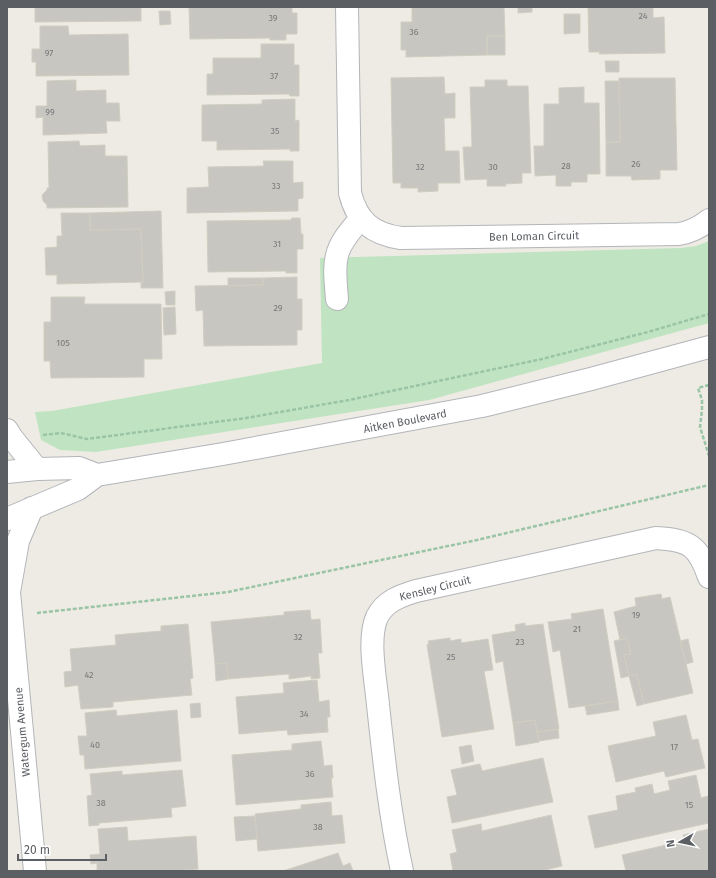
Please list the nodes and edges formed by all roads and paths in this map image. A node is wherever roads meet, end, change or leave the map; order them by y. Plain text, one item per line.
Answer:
1 (347, 7) edge
2 (361, 218) junction
3 (709, 220) edge
4 (337, 299) dead end
5 (709, 314) edge
6 (709, 347) edge
7 (709, 385) edge
8 (10, 434) edge
9 (709, 456) edge
10 (37, 468) junction
11 (7, 472) edge
12 (97, 475) junction
13 (709, 485) edge
14 (32, 508) junction
15 (7, 519) edge
16 (709, 577) edge
17 (8, 591) edge
18 (12, 615) junction
19 (35, 871) edge
20 (402, 871) edge

1 - 2 street, Ben Loman Circuit
2 - 3 street, Ben Loman Circuit
2 - 4 street
5 - 8 path
6 - 12 street, Aitken Boulevard
7 - 9 path
8 - 10 street
10 - 11 street, Aitken Boulevard
10 - 12 street, Aitken Boulevard
12 - 14 street, Aitken Boulevard
13 - 18 path
14 - 15 street, Aitken Boulevard
14 - 17 street, Watergum Avenue
16 - 20 street, Kensley Circuit
17 - 18 street, Watergum Avenue
18 - 19 street, Watergum Avenue

